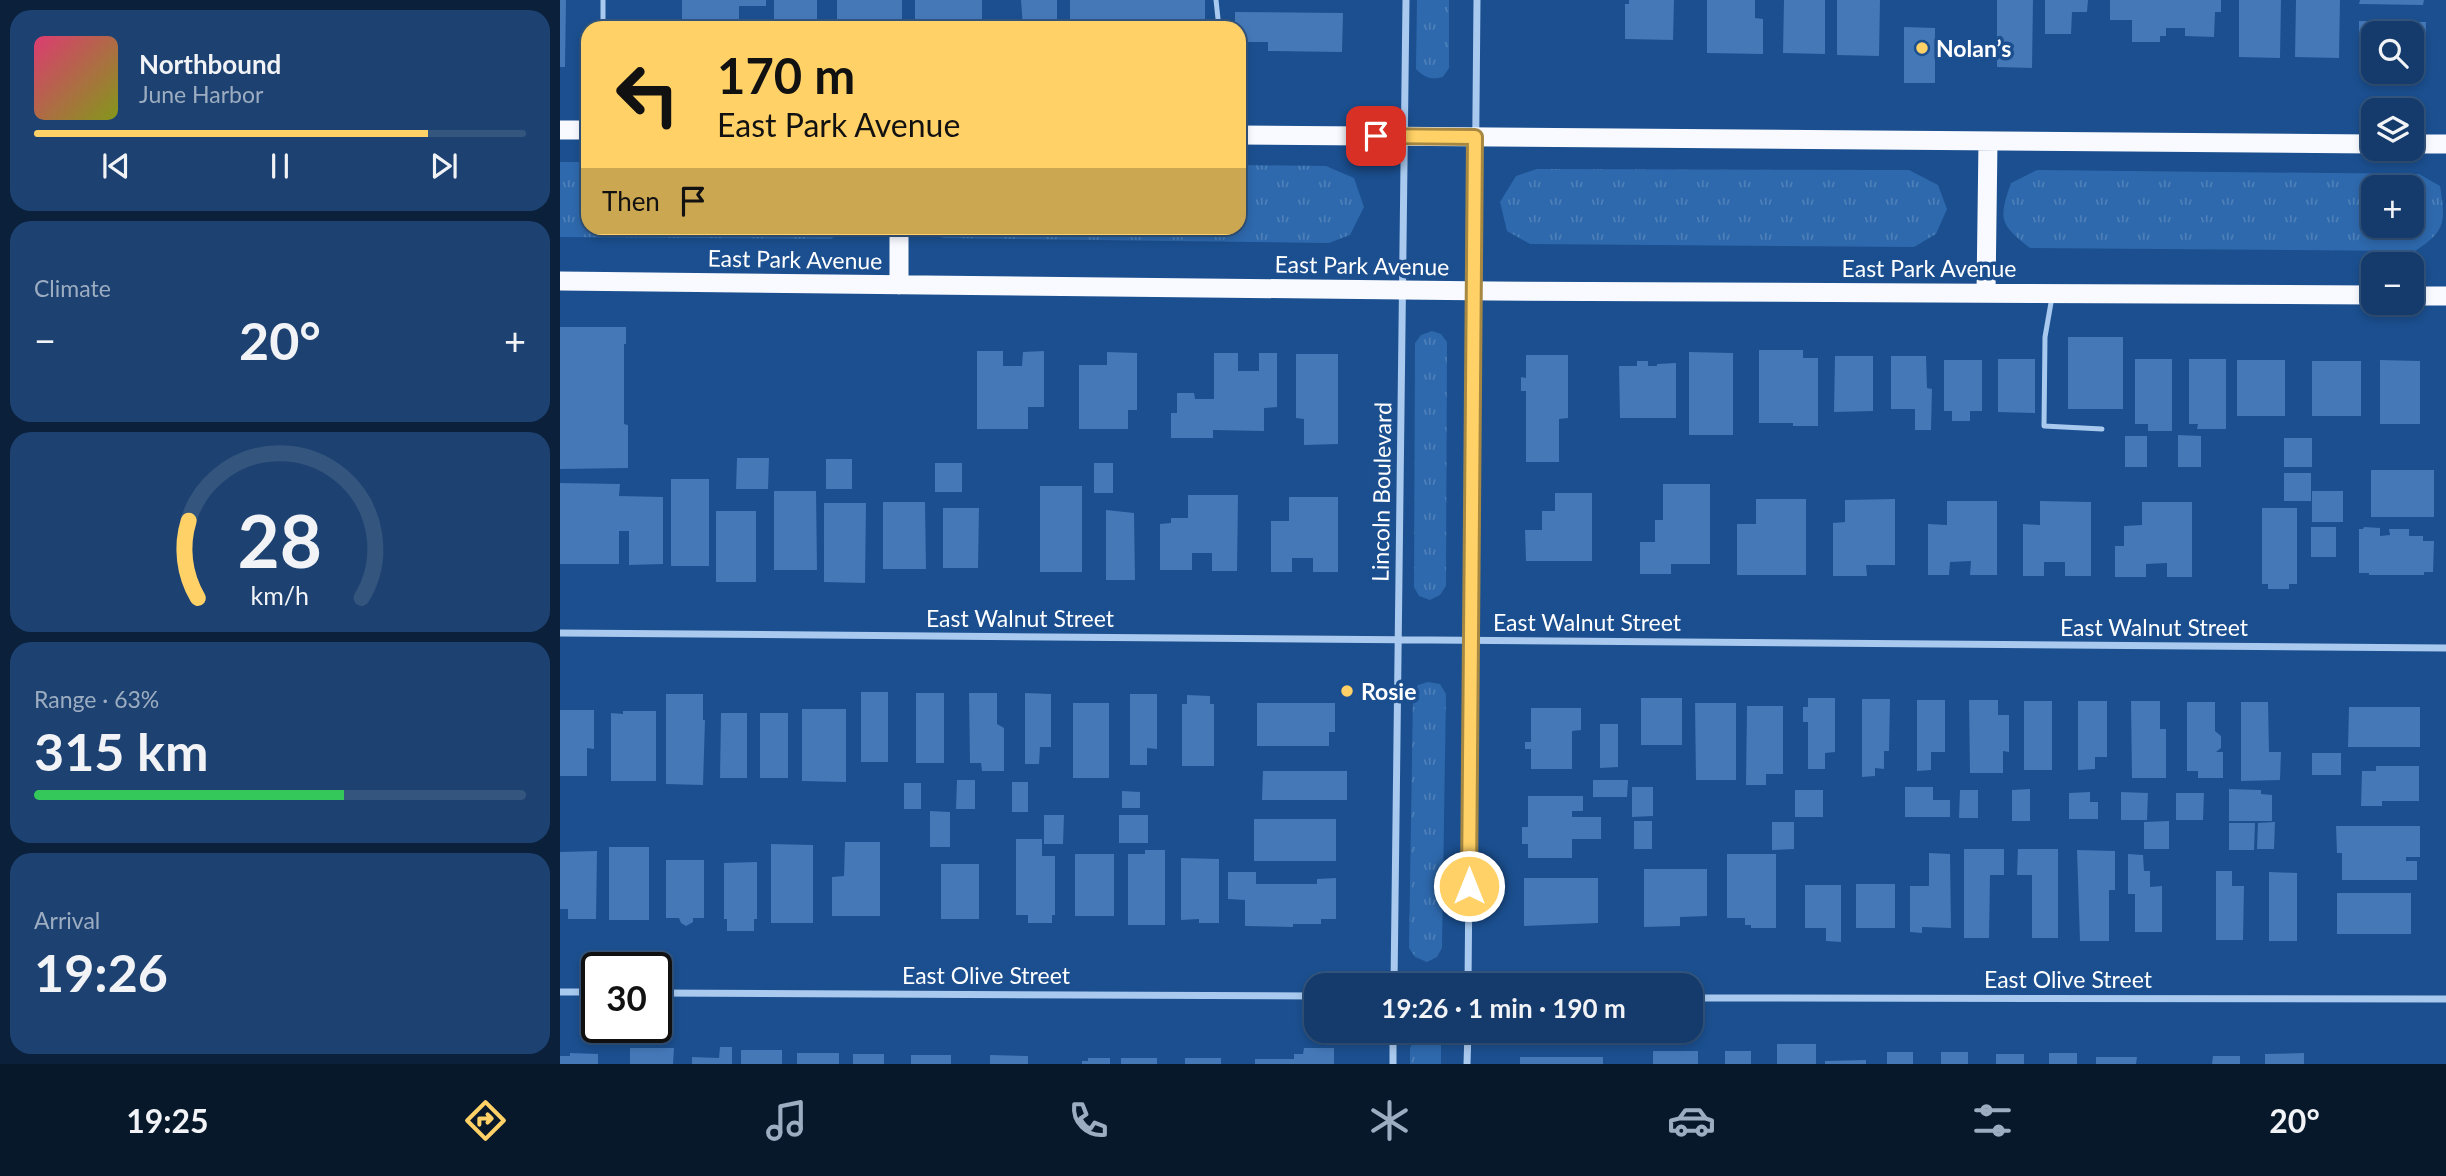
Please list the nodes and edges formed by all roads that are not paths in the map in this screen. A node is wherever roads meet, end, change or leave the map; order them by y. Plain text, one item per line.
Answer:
1 (603, 0) edge
2 (1216, 0) edge
3 (1406, 0) edge
4 (1477, 0) edge
5 (603, 21) edge
6 (1218, 21) edge
7 (560, 130) edge
8 (581, 130) edge
9 (1246, 135) edge
10 (1404, 137) junction
11 (1475, 137) junction
12 (1988, 141) junction
13 (2361, 144) edge
14 (2424, 144) edge
15 (2446, 144) edge
16 (899, 235) edge
17 (560, 281) edge
18 (899, 285) junction
19 (1402, 290) junction
20 (1474, 290) junction
21 (1986, 293) junction
22 (2052, 293) junction
23 (2361, 295) edge
24 (2424, 296) edge
25 (2446, 296) edge
26 (2102, 429) dead end
27 (560, 633) edge
28 (1398, 640) junction
29 (1471, 640) junction
30 (2446, 648) edge
31 (1394, 973) edge
32 (1468, 973) edge
33 (560, 992) edge
34 (581, 992) edge
35 (672, 993) edge
36 (1304, 996) edge
37 (1703, 998) edge
38 (2446, 999) edge
39 (1393, 1043) edge
40 (1468, 1043) edge
41 (1393, 1064) edge
42 (1467, 1064) edge

1 - 5 lane
2 - 6 lane
3 - 10 street, Lincoln Boulevard
4 - 11 street
7 - 8 highway
9 - 10 highway
10 - 11 highway
10 - 19 street, Lincoln Boulevard
11 - 12 highway
11 - 20 street
12 - 13 highway
12 - 21 highway
14 - 15 highway
16 - 18 highway
17 - 18 highway, East Park Avenue
18 - 19 highway, East Park Avenue
19 - 20 highway, East Park Avenue
19 - 28 street, Lincoln Boulevard
20 - 21 highway, East Park Avenue
20 - 29 street
21 - 22 highway, East Park Avenue
22 - 23 highway, East Park Avenue
22 - 26 lane
24 - 25 highway
27 - 28 street, East Walnut Street
28 - 29 street, East Walnut Street
28 - 31 street, Lincoln Boulevard
29 - 30 street, East Walnut Street
29 - 32 street
33 - 34 street
35 - 36 street, East Olive Street
37 - 38 street, East Olive Street
39 - 41 street
40 - 42 street

